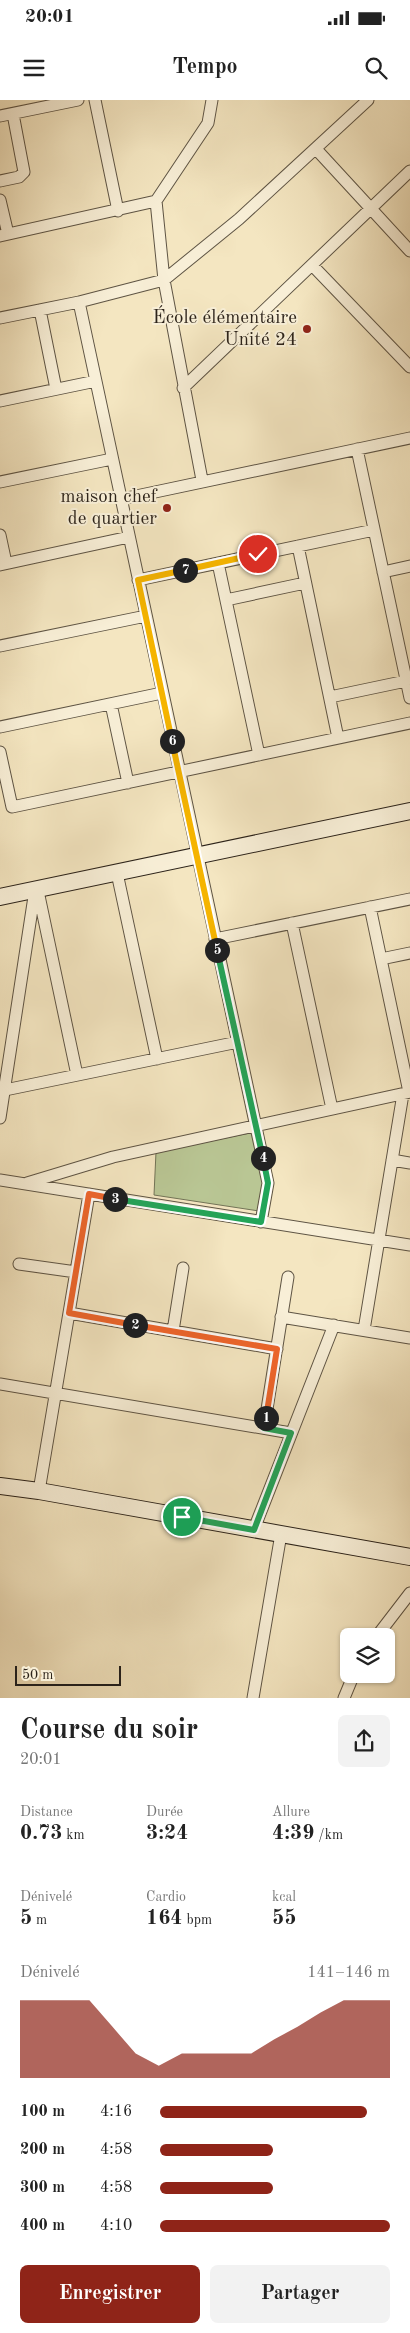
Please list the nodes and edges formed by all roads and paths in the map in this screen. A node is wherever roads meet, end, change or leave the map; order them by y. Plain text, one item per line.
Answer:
1 (78, 100) edge
2 (95, 100) edge
3 (212, 100) edge
4 (368, 100) edge
5 (355, 104) edge
6 (13, 114) junction
7 (0, 116) edge
8 (316, 150) junction
9 (410, 171) edge
10 (405, 180) edge
11 (0, 181) edge
12 (0, 200) edge
13 (156, 201) junction
14 (371, 209) junction
15 (118, 211) junction
16 (4, 235) edge
17 (410, 251) edge
18 (312, 264) junction
19 (164, 280) junction
20 (79, 302) junction
21 (40, 310) junction
22 (0, 318) edge
23 (410, 367) edge
24 (96, 381) junction
25 (183, 388) junction
26 (56, 390) junction
27 (0, 401) edge
28 (410, 438) edge
29 (357, 449) junction
30 (112, 459) junction
31 (202, 480) junction
32 (0, 482) edge
33 (122, 499) junction
34 (374, 530) junction
35 (0, 535) edge
36 (129, 537) junction
37 (298, 546) junction
38 (218, 563) junction
39 (3, 564) edge
40 (410, 566) edge
41 (383, 572) junction
42 (138, 580) junction
43 (305, 583) junction
44 (226, 600) junction
45 (146, 616) junction
46 (0, 646) edge
47 (406, 681) junction
48 (162, 693) junction
49 (330, 697) junction
50 (410, 698) edge
51 (111, 704) junction
52 (410, 723) edge
53 (0, 727) edge
54 (338, 738) junction
55 (0, 752) edge
56 (259, 755) junction
57 (179, 772) junction
58 (128, 783) junction
59 (410, 811) edge
60 (197, 856) junction
61 (117, 873) junction
62 (36, 890) junction
63 (0, 897) edge
64 (410, 898) edge
65 (370, 907) junction
66 (292, 923) junction
67 (215, 940) junction
68 (410, 953) edge
69 (381, 959) junction
70 (238, 1042) junction
71 (157, 1058) junction
72 (77, 1075) junction
73 (4, 1090) junction
74 (408, 1093) edge
75 (332, 1109) junction
76 (0, 1118) edge
77 (256, 1126) junction
78 (392, 1160) junction
79 (410, 1163) edge
80 (0, 1180) edge
81 (23, 1184) junction
82 (89, 1194) junction
83 (261, 1222) junction
84 (379, 1241) junction
85 (410, 1246) edge
86 (19, 1264) dead end
87 (183, 1268) dead end
88 (76, 1272) junction
89 (288, 1276) dead end
90 (69, 1313) junction
91 (282, 1317) junction
92 (334, 1325) junction
93 (364, 1330) junction
94 (173, 1331) junction
95 (410, 1338) edge
96 (277, 1349) junction
97 (0, 1384) edge
98 (55, 1394) junction
99 (264, 1428) junction
100 (291, 1433) junction
101 (0, 1486) edge
102 (39, 1492) junction
103 (254, 1530) junction
104 (281, 1534) junction
105 (410, 1558) edge
106 (410, 1593) edge
107 (383, 1628) edge
108 (350, 1683) edge
109 (253, 1698) edge
110 (344, 1698) edge

1 - 6 street
2 - 15 street
3 - 13 street
4 - 5 street
5 - 8 street
6 - 7 street
6 - 11 street
8 - 14 street
8 - 19 street
9 - 10 street
10 - 14 street
12 - 16 street
13 - 15 street
13 - 19 street
14 - 17 street
14 - 18 street
15 - 16 street
18 - 23 street
18 - 25 street
19 - 20 street
19 - 25 street
20 - 21 street
20 - 24 street
21 - 22 street
21 - 26 street
24 - 26 street
24 - 30 street
25 - 31 street
26 - 27 street
28 - 29 street
29 - 31 street
29 - 34 street
30 - 32 street
30 - 33 street
31 - 33 street
33 - 36 street
34 - 37 street
34 - 41 street
35 - 39 street
36 - 39 street
36 - 42 street
37 - 38 street
37 - 43 street
38 - 42 street
38 - 44 street
40 - 41 street
41 - 47 street
42 - 45 street
43 - 44 street
43 - 49 street
44 - 56 street
45 - 46 street
45 - 48 street
47 - 49 street
47 - 50 street
48 - 51 street
48 - 57 street
49 - 54 street
51 - 53 street
51 - 58 street
52 - 54 street
54 - 56 street
55 - 58 street
56 - 57 street
57 - 58 street
57 - 60 street
59 - 60 street
60 - 61 street
60 - 67 street
61 - 62 street
61 - 71 street
62 - 63 street
62 - 72 street
62 - 73 street
64 - 65 street
65 - 66 street
65 - 69 street
66 - 67 street
66 - 75 street
67 - 70 street
68 - 69 street
69 - 74 street
70 - 71 street
70 - 77 street
71 - 72 street
72 - 73 street
73 - 76 street
74 - 75 street
74 - 78 street
75 - 77 street
77 - 81 street
77 - 83 street
78 - 79 street
78 - 84 street
80 - 81 street
81 - 82 street
82 - 83 street
82 - 88 street
83 - 84 street
84 - 85 street
84 - 93 street
86 - 88 street
87 - 94 street
88 - 90 street
89 - 91 street
90 - 94 street
90 - 98 street
91 - 92 street
91 - 96 street
92 - 93 street
92 - 100 street
93 - 95 street
94 - 96 street
96 - 99 street
97 - 98 street
98 - 99 street
98 - 102 street
99 - 100 street
100 - 103 street
101 - 102 street
102 - 103 street
103 - 104 street
104 - 105 street
104 - 109 street
106 - 107 street
108 - 110 street

